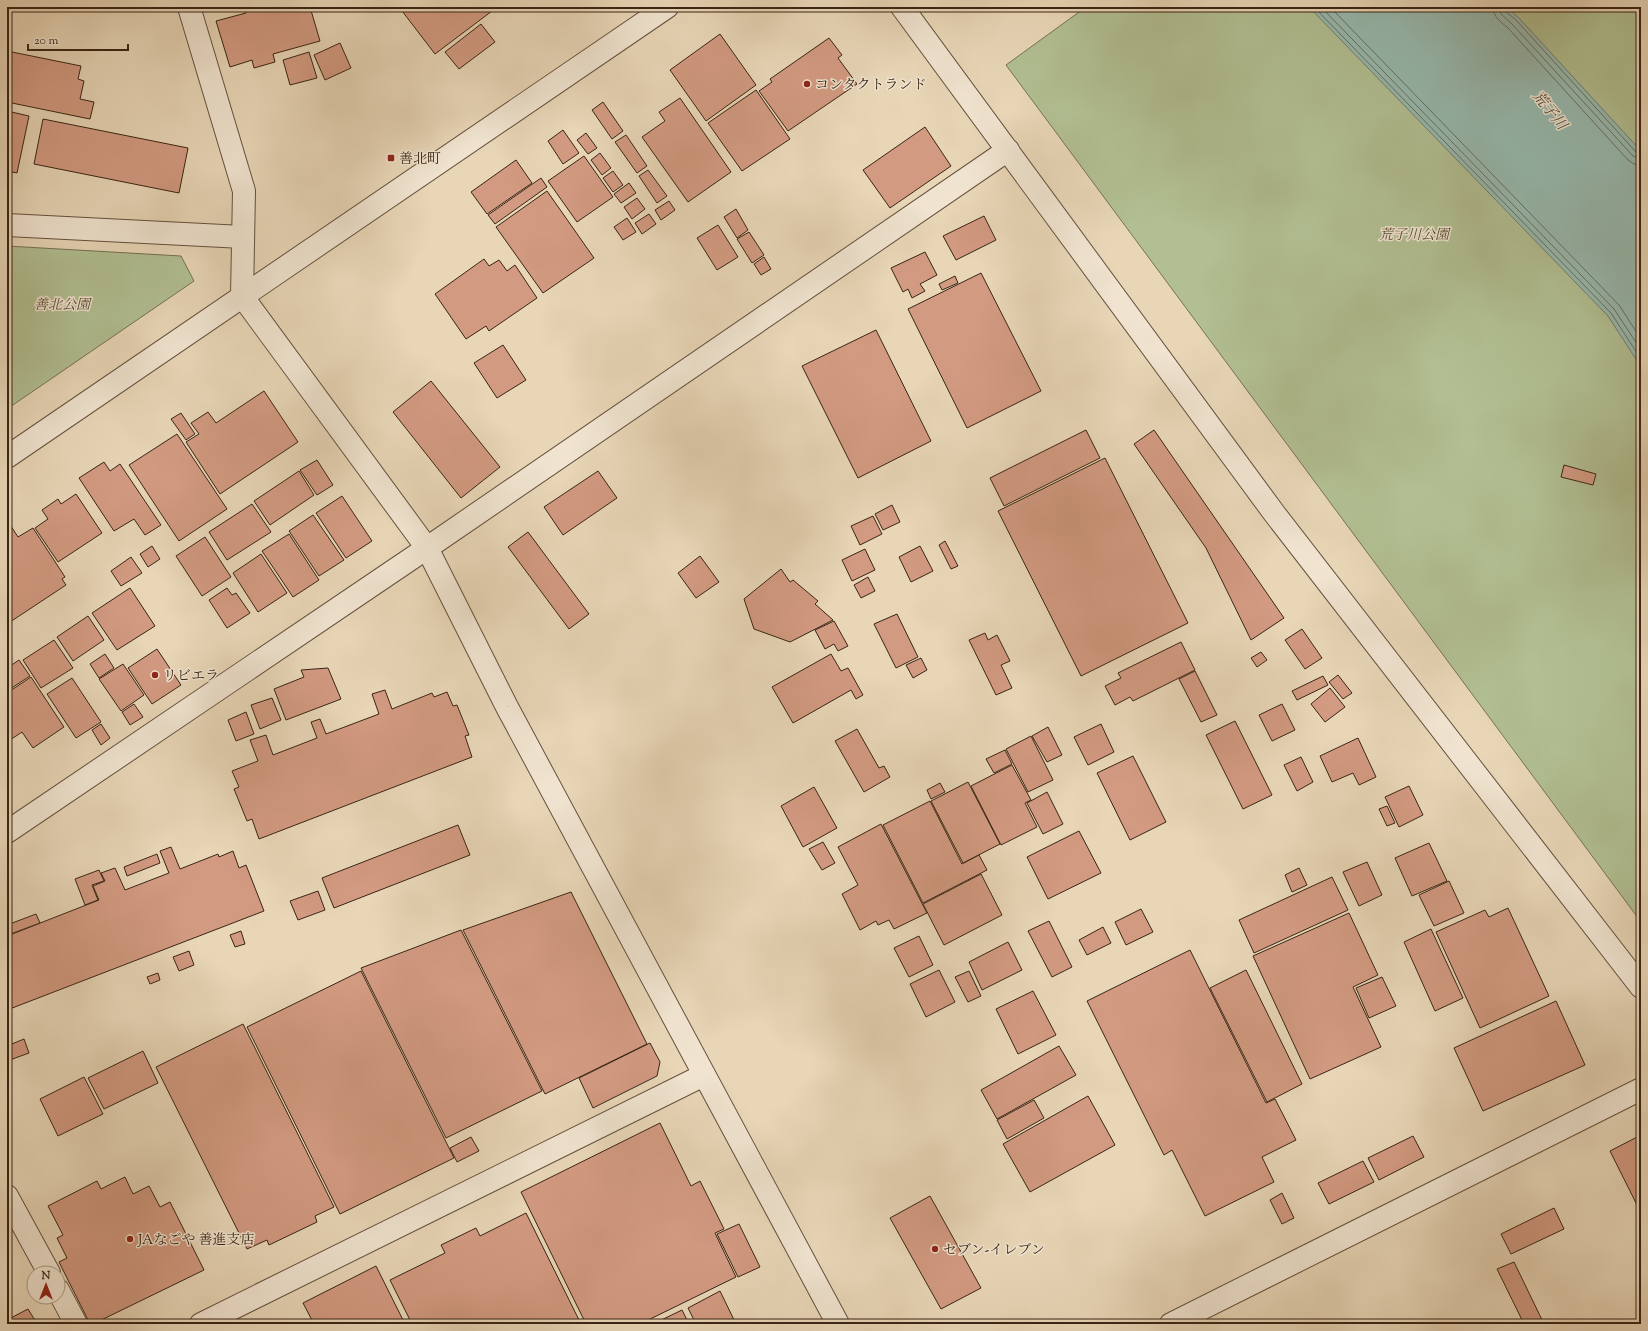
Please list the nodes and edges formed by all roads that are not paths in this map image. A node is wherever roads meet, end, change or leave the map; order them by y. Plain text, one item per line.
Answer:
1 (189, 7) edge
2 (667, 7) edge
3 (902, 7) edge
4 (1008, 150) junction
5 (7, 225) edge
6 (243, 237) junction
7 (242, 296) junction
8 (7, 456) edge
9 (427, 548) junction
10 (7, 832) edge
11 (1641, 987) edge
12 (704, 1075) junction
13 (1641, 1089) edge
14 (7, 1196) edge
15 (45, 1265) edge
16 (66, 1305) edge
17 (76, 1324) edge
18 (202, 1324) edge
19 (838, 1324) edge
20 (1171, 1324) edge

1 - 6 street
2 - 7 street
3 - 4 street
4 - 9 street
4 - 11 street
5 - 6 street
6 - 7 street
7 - 8 street
7 - 9 street
9 - 10 street
9 - 12 street
12 - 18 street
12 - 19 street
13 - 20 street
14 - 15 street
16 - 17 street

